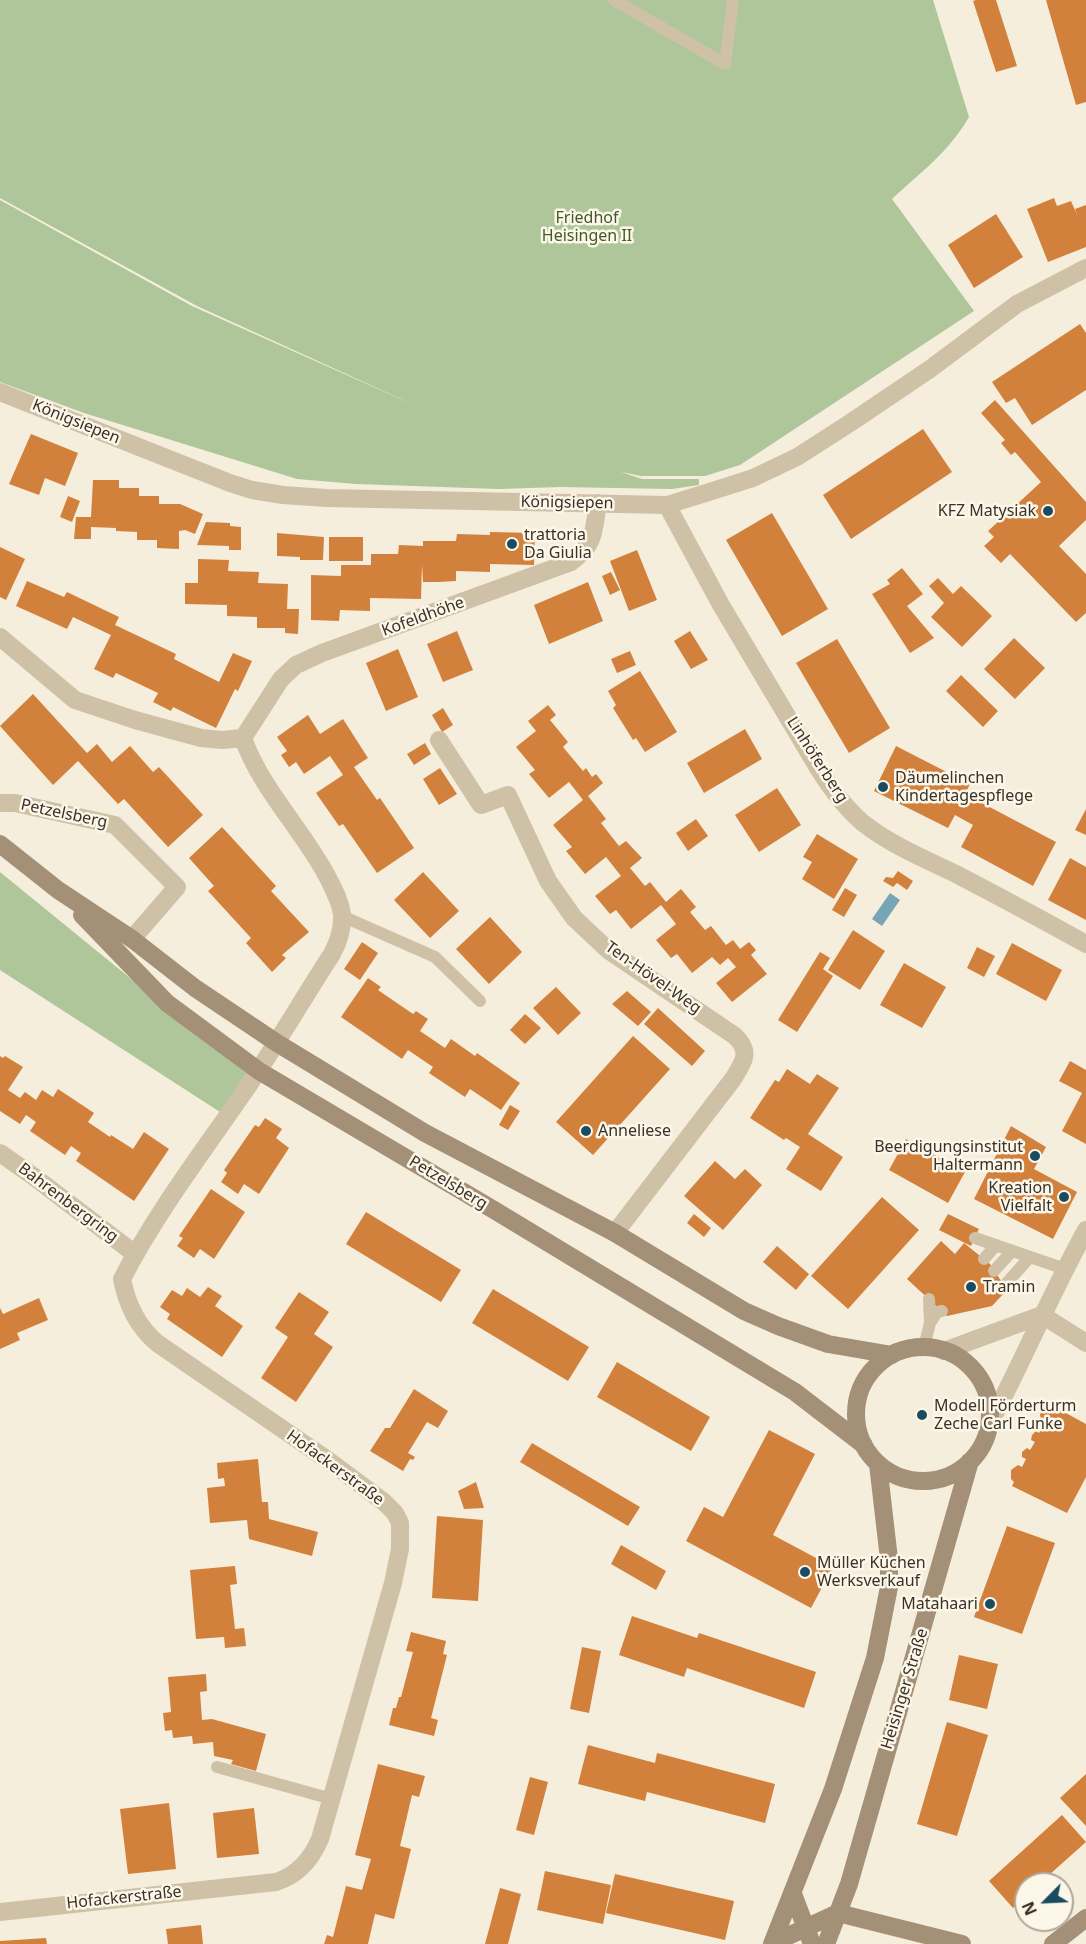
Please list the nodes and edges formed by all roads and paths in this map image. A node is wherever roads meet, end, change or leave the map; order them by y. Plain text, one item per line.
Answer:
1 (614, 0) edge
2 (733, 0) edge
3 (1086, 268) edge
4 (0, 392) edge
5 (598, 503) junction
6 (667, 505) junction
7 (0, 637) edge
8 (243, 738) junction
9 (439, 740) dead end
10 (0, 803) edge
11 (0, 844) edge
12 (58, 890) junction
13 (342, 916) junction
14 (132, 939) junction
15 (1086, 944) edge
16 (480, 1001) dead end
17 (277, 1043) junction
18 (259, 1071) junction
19 (0, 1153) edge
20 (1086, 1230) edge
21 (615, 1233) junction
22 (976, 1243) dead end
23 (996, 1245) junction
24 (1012, 1251) junction
25 (135, 1254) junction
26 (1030, 1257) junction
27 (984, 1259) dead end
28 (1065, 1269) junction
29 (994, 1271) dead end
30 (1004, 1286) dead end
31 (929, 1299) dead end
32 (940, 1311) dead end
33 (1042, 1315) junction
34 (930, 1323) junction
35 (1086, 1342) edge
36 (924, 1347) junction
37 (944, 1351) junction
38 (892, 1355) junction
39 (990, 1423) junction
40 (864, 1445) junction
41 (970, 1461) junction
42 (878, 1464) junction
43 (217, 1767) dead end
44 (332, 1799) junction
45 (793, 1894) junction
46 (0, 1912) edge
47 (838, 1913) junction
48 (1086, 1918) edge
49 (808, 1936) edge
50 (772, 1943) edge
51 (826, 1944) edge
52 (962, 1944) edge
53 (1053, 1944) edge

1 - 2 lane
3 - 6 street, Königsiepen
4 - 5 street, Königsiepen
5 - 6 street, Königsiepen
5 - 8 street, Kofeldhöhe
6 - 15 street, Linhöferberg
7 - 8 street
8 - 13 street
9 - 21 street, Ten-Hövel-Weg
10 - 14 street, Petzelsberg
11 - 12 main road, Petzelsberg
12 - 14 main road, Petzelsberg
12 - 18 main road, Petzelsberg
13 - 16 lane
13 - 17 street
14 - 17 main road, Petzelsberg
17 - 18 street, Hofackerstraße
17 - 21 main road, Petzelsberg
18 - 25 street, Hofackerstraße
18 - 40 main road, Petzelsberg
19 - 25 street, Bahrenbergring
20 - 28 street
21 - 38 main road, Petzelsberg
22 - 23 lane
23 - 24 lane
23 - 27 lane
24 - 26 lane
24 - 29 lane
25 - 44 street, Hofackerstraße
26 - 28 lane
26 - 30 lane
28 - 33 street
31 - 34 lane
32 - 34 lane
33 - 35 street
33 - 37 street
33 - 39 street
34 - 36 lane
36 - 37 main road
36 - 38 main road
37 - 39 main road
38 - 40 main road
39 - 41 main road
40 - 42 main road
41 - 42 main road
41 - 47 main road, Heisinger Straße
42 - 45 main road
43 - 44 lane
44 - 46 street, Hofackerstraße
45 - 49 main road
45 - 50 main road
47 - 49 main road
47 - 51 main road, Heisinger Straße
47 - 52 main road
48 - 53 main road
49 - 50 main road

